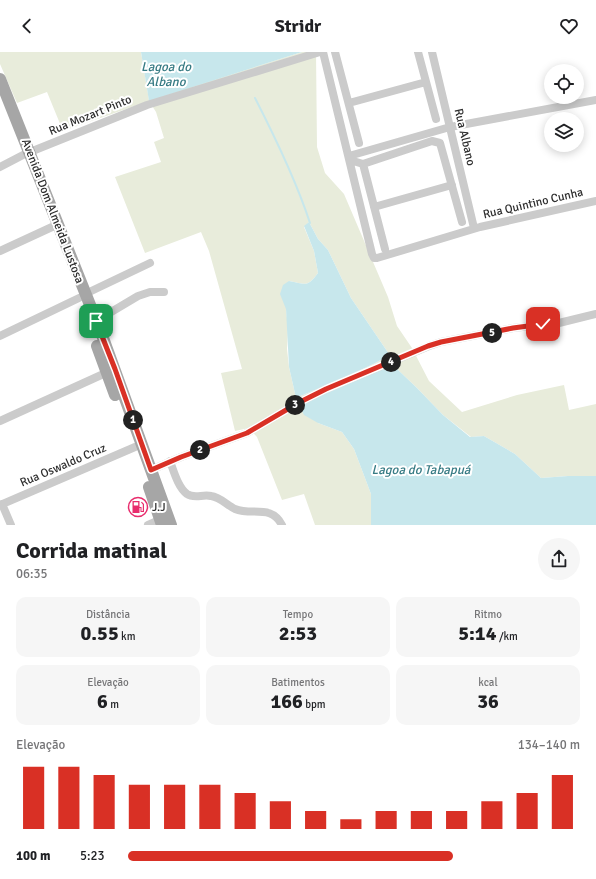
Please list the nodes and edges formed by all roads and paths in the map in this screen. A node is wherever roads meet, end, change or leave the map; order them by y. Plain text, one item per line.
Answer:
1 (320, 52) edge
2 (323, 52) edge
3 (335, 52) edge
4 (418, 52) edge
5 (432, 52) edge
6 (0, 79) edge
7 (426, 82) junction
8 (0, 98) edge
9 (596, 100) edge
10 (349, 103) junction
11 (436, 119) dead end
12 (16, 127) junction
13 (450, 127) junction
14 (359, 143) dead end
15 (27, 154) junction
16 (350, 158) junction
17 (363, 164) junction
18 (0, 167) edge
19 (452, 185) junction
20 (596, 201) edge
21 (374, 207) junction
22 (462, 222) dead end
23 (52, 227) junction
24 (474, 228) junction
25 (385, 249) dead end
26 (0, 251) edge
27 (150, 263) dead end
28 (164, 292) dead end
29 (82, 296) junction
30 (596, 314) edge
31 (96, 321) junction
32 (0, 336) edge
33 (111, 370) junction
34 (0, 421) edge
35 (135, 447) junction
36 (170, 461) junction
37 (151, 470) junction
38 (1, 505) edge
39 (165, 522) edge
40 (11, 525) edge
41 (148, 525) edge
42 (282, 525) edge

1 - 15 street, Rua Mozart Pinto
2 - 16 street
3 - 10 street
4 - 7 street
5 - 13 street, Rua Albano
6 - 12 main road, Avenida Dom Almeida Lustosa
7 - 10 street
7 - 11 street
8 - 12 main road, Avenida Dom Almeida Lustosa
9 - 13 street
10 - 14 street
12 - 15 main road, Avenida Dom Almeida Lustosa
13 - 16 street
13 - 24 street, Rua Albano
15 - 18 street, Rua Mozart Pinto
15 - 23 main road, Avenida Dom Almeida Lustosa
15 - 29 main road, Avenida Dom Almeida Lustosa
16 - 17 street
16 - 24 street, Rua Quintino Cunha
17 - 19 street
17 - 21 street
19 - 21 street
19 - 22 street
20 - 24 street, Rua Quintino Cunha
21 - 25 street
23 - 26 street
23 - 29 main road, Avenida Dom Almeida Lustosa
27 - 29 street
28 - 31 street
29 - 31 main road, Avenida Dom Almeida Lustosa
29 - 32 street
29 - 33 main road, Avenida Dom Almeida Lustosa
30 - 36 street
31 - 33 main road, Avenida Dom Almeida Lustosa
33 - 34 street
33 - 35 main road, Avenida Dom Almeida Lustosa
33 - 37 main road, Avenida Dom Almeida Lustosa
35 - 38 street, Rua Oswaldo Cruz
35 - 39 main road, Avenida Dom Almeida Lustosa
36 - 37 street
36 - 42 street
37 - 39 main road, Avenida Dom Almeida Lustosa
38 - 40 street
39 - 41 street

